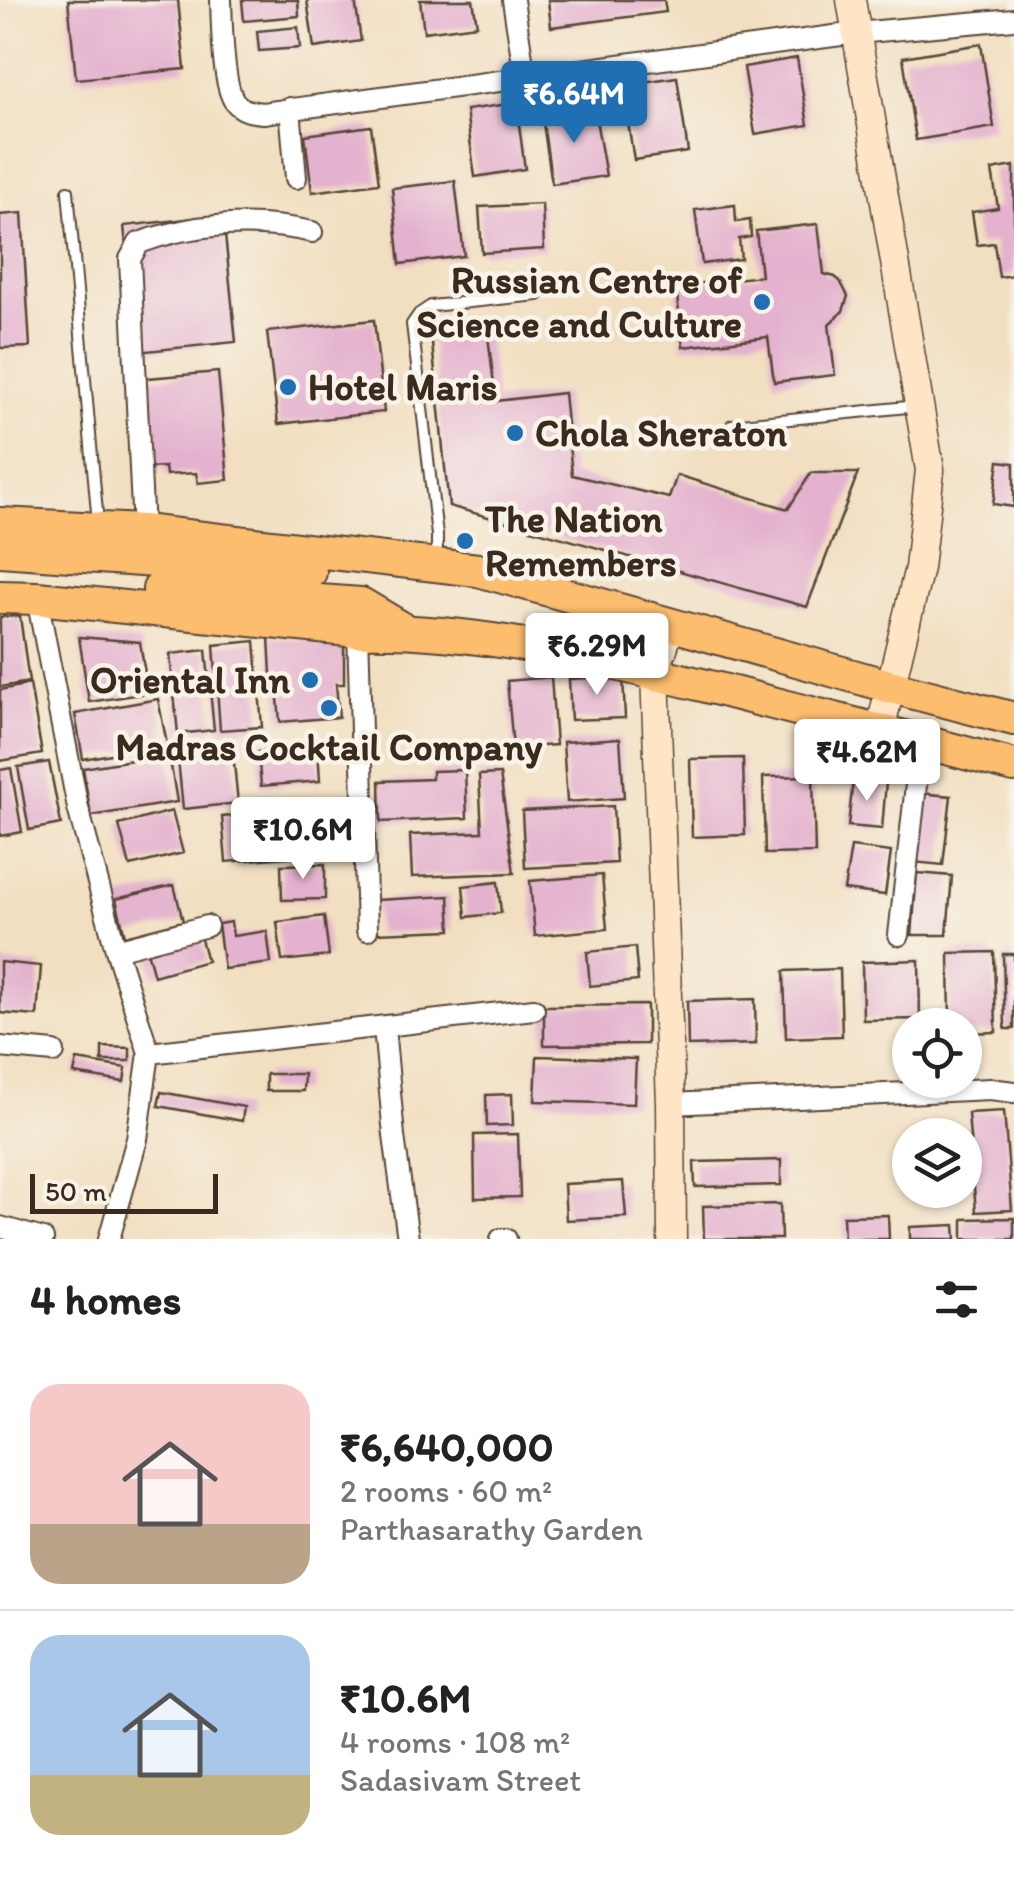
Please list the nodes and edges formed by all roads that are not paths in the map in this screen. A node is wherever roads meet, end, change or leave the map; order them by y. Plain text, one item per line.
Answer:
1 (220, 0) edge
2 (513, 0) edge
3 (851, 0) edge
4 (1014, 19) edge
5 (856, 33) junction
6 (525, 76) junction
7 (290, 108) junction
8 (296, 178) dead end
9 (68, 191) dead end
10 (312, 232) dead end
11 (538, 295) dead end
12 (918, 406) junction
13 (732, 425) dead end
14 (0, 524) edge
15 (99, 529) junction
16 (143, 531) junction
17 (0, 550) edge
18 (426, 566) junction
19 (0, 578) edge
20 (0, 597) edge
21 (37, 598) junction
22 (360, 604) junction
23 (671, 624) junction
24 (655, 673) junction
25 (892, 687) junction
26 (1014, 719) edge
27 (880, 730) junction
28 (921, 741) junction
29 (1014, 766) edge
30 (206, 926) dead end
31 (368, 930) dead end
32 (899, 934) dead end
33 (116, 950) junction
34 (534, 1009) dead end
35 (384, 1028) junction
36 (0, 1047) edge
37 (54, 1052) dead end
38 (149, 1052) junction
39 (1014, 1092) edge
40 (671, 1104) junction
41 (0, 1227) edge
42 (43, 1239) edge
43 (109, 1239) edge
44 (408, 1239) edge
45 (672, 1239) edge

1 - 7 street
2 - 6 street
3 - 5 street
4 - 5 street
5 - 6 street
5 - 12 street
6 - 7 street
7 - 8 street
9 - 15 lane
10 - 16 street
11 - 18 lane
12 - 13 lane
12 - 25 street
14 - 15 main road
15 - 16 main road
16 - 18 main road
17 - 22 main road
18 - 22 main road
18 - 23 main road
19 - 22 main road
20 - 21 main road
21 - 22 main road
21 - 33 street
22 - 24 main road
22 - 31 street
23 - 24 street
23 - 25 main road
24 - 27 main road
24 - 40 street
25 - 26 main road
25 - 27 street
27 - 28 main road
28 - 29 main road
28 - 32 street
30 - 33 street
33 - 38 street
34 - 35 street
35 - 38 street
35 - 44 street
36 - 37 street
38 - 43 street
39 - 40 street
40 - 45 street
41 - 42 street

